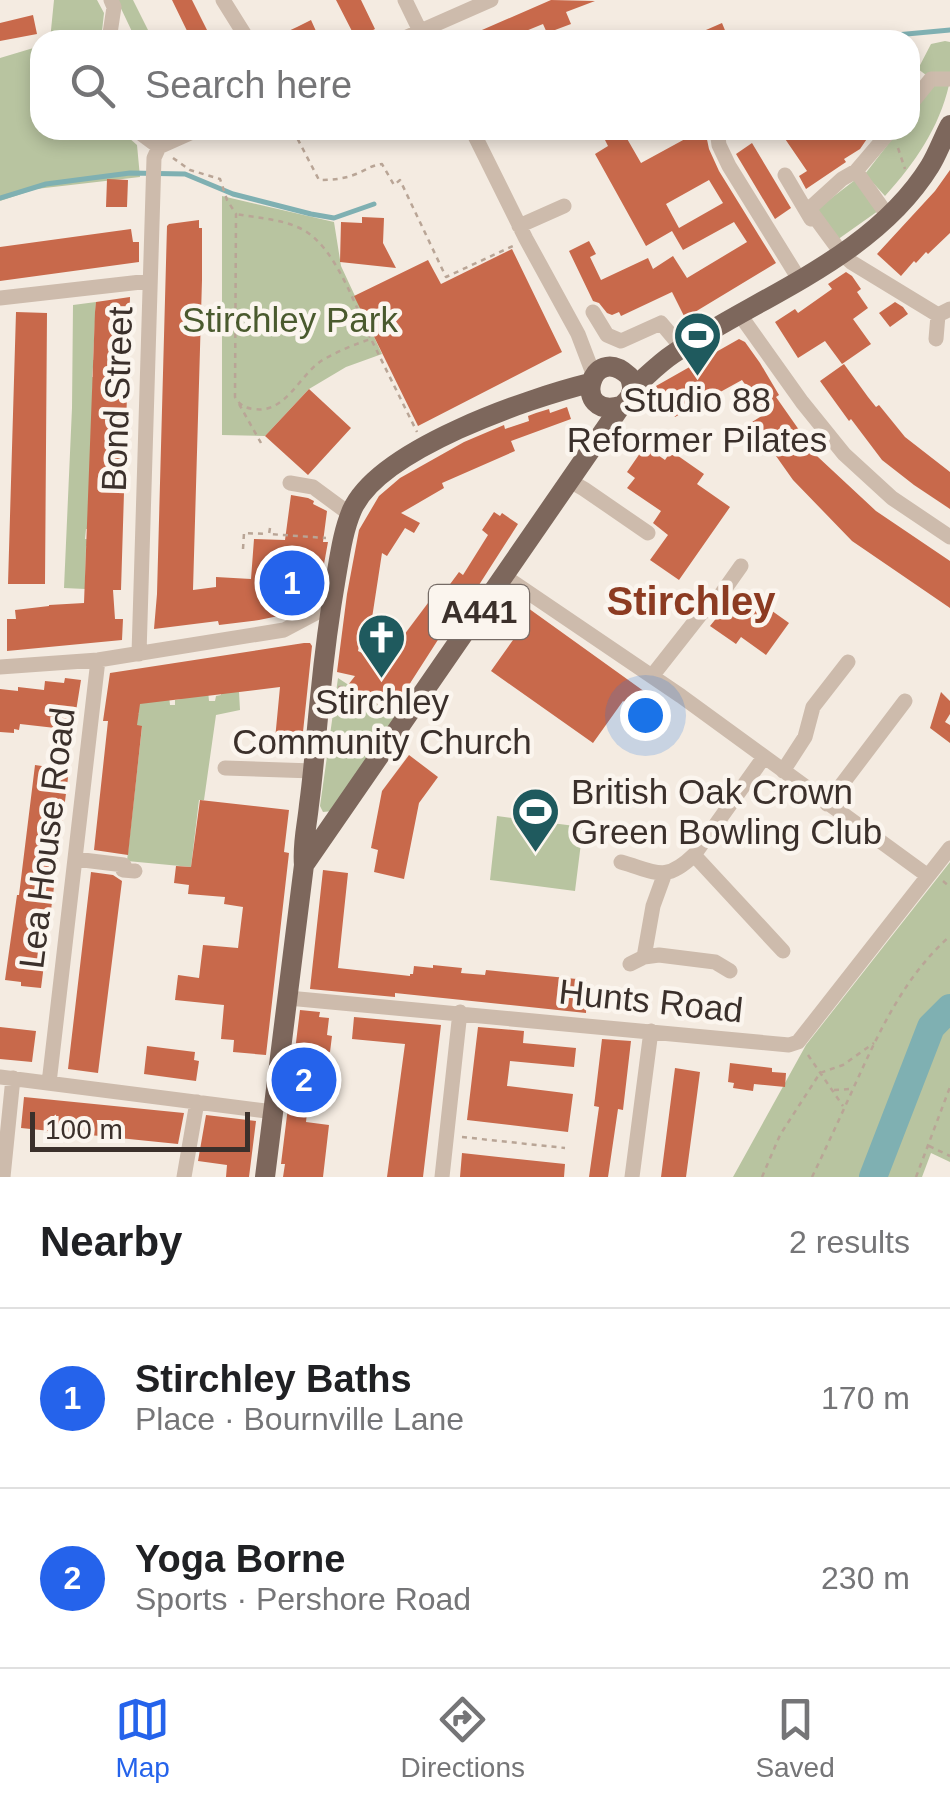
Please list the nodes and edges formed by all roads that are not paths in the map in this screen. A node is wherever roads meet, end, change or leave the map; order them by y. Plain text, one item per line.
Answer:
1 (111, 0) edge
2 (224, 0) edge
3 (405, 0) edge
4 (491, 0) edge
5 (111, 30) edge
6 (242, 30) edge
7 (420, 30) edge
8 (434, 30) edge
9 (950, 80) edge
10 (920, 92) edge
11 (950, 125) edge
12 (145, 140) edge
13 (178, 140) edge
14 (480, 140) edge
15 (718, 140) edge
16 (883, 140) edge
17 (156, 152) junction
18 (856, 172) junction
19 (785, 175) dead end
20 (564, 206) dead end
21 (888, 216) junction
22 (523, 233) junction
23 (838, 256) junction
24 (799, 279) junction
25 (150, 281) junction
26 (0, 298) edge
27 (593, 312) dead end
28 (944, 312) edge
29 (740, 315) junction
30 (936, 339) dead end
31 (621, 341) junction
32 (677, 352) junction
33 (605, 373) junction
34 (626, 398) junction
35 (570, 481) junction
36 (290, 483) dead end
37 (351, 515) junction
38 (648, 533) dead end
39 (950, 537) edge
40 (741, 566) dead end
41 (504, 576) junction
42 (332, 597) junction
43 (284, 630) junction
44 (327, 638) junction
45 (139, 654) junction
46 (98, 660) junction
47 (848, 662) dead end
48 (0, 668) edge
49 (652, 676) junction
50 (905, 701) dead end
51 (764, 758) junction
52 (225, 768) dead end
53 (312, 771) junction
54 (783, 771) junction
55 (310, 804) junction
56 (827, 804) junction
57 (336, 817) junction
58 (950, 848) edge
59 (694, 854) junction
60 (75, 859) junction
61 (621, 862) dead end
62 (304, 865) junction
63 (135, 871) dead end
64 (665, 873) junction
65 (928, 876) junction
66 (783, 951) dead end
67 (730, 971) dead end
68 (288, 998) junction
69 (460, 1012) junction
70 (651, 1031) junction
71 (7, 1078) edge
72 (50, 1083) junction
73 (197, 1102) junction
74 (274, 1112) junction
75 (3, 1177) edge
76 (184, 1177) edge
77 (265, 1177) edge
78 (442, 1177) edge
79 (632, 1177) edge

1 - 5 street
2 - 6 street
3 - 7 street
4 - 8 street
9 - 10 street
11 - 21 main road, A441
12 - 17 street
13 - 17 street
14 - 22 street
15 - 24 street
16 - 18 street
17 - 25 street, Bond Street
18 - 21 street
18 - 23 street
19 - 23 street
20 - 22 street
21 - 23 main road, A441
22 - 33 street
23 - 24 main road, A441
23 - 28 street
24 - 29 main road, A441
25 - 26 street
25 - 45 street, Bond Street
27 - 31 street
28 - 30 street
29 - 32 main road, A441
29 - 39 street
31 - 32 street
31 - 33 street
32 - 33 main road, A441
32 - 34 main road, A441
33 - 34 main road
33 - 34 main road
33 - 37 main road, A441
34 - 35 main road, A441
35 - 38 street
35 - 41 main road, A441
36 - 37 street
37 - 42 main road, A441
40 - 49 street
41 - 49 street
41 - 57 main road, A441
42 - 43 street
42 - 44 main road, A441
43 - 44 street
43 - 45 street
44 - 53 main road, A441
45 - 46 street
46 - 48 street
46 - 60 street, Lea House Road
47 - 54 street
49 - 51 street
50 - 56 street
51 - 54 street
51 - 59 street
52 - 53 street
53 - 55 main road, A441
54 - 56 street
55 - 57 main road
55 - 62 main road, A441
56 - 65 street
57 - 62 main road, A441
58 - 65 street
59 - 64 street
59 - 66 street
60 - 63 street
60 - 72 street, Lea House Road
61 - 64 street
62 - 68 main road, A441
64 - 67 street
65 - 70 street, Hunts Road
68 - 69 street, Hunts Road
68 - 74 main road, A441
69 - 70 street, Hunts Road
69 - 78 street
70 - 79 street
71 - 72 street
71 - 75 street
72 - 73 street
73 - 74 street
73 - 76 street
74 - 77 main road, A441

